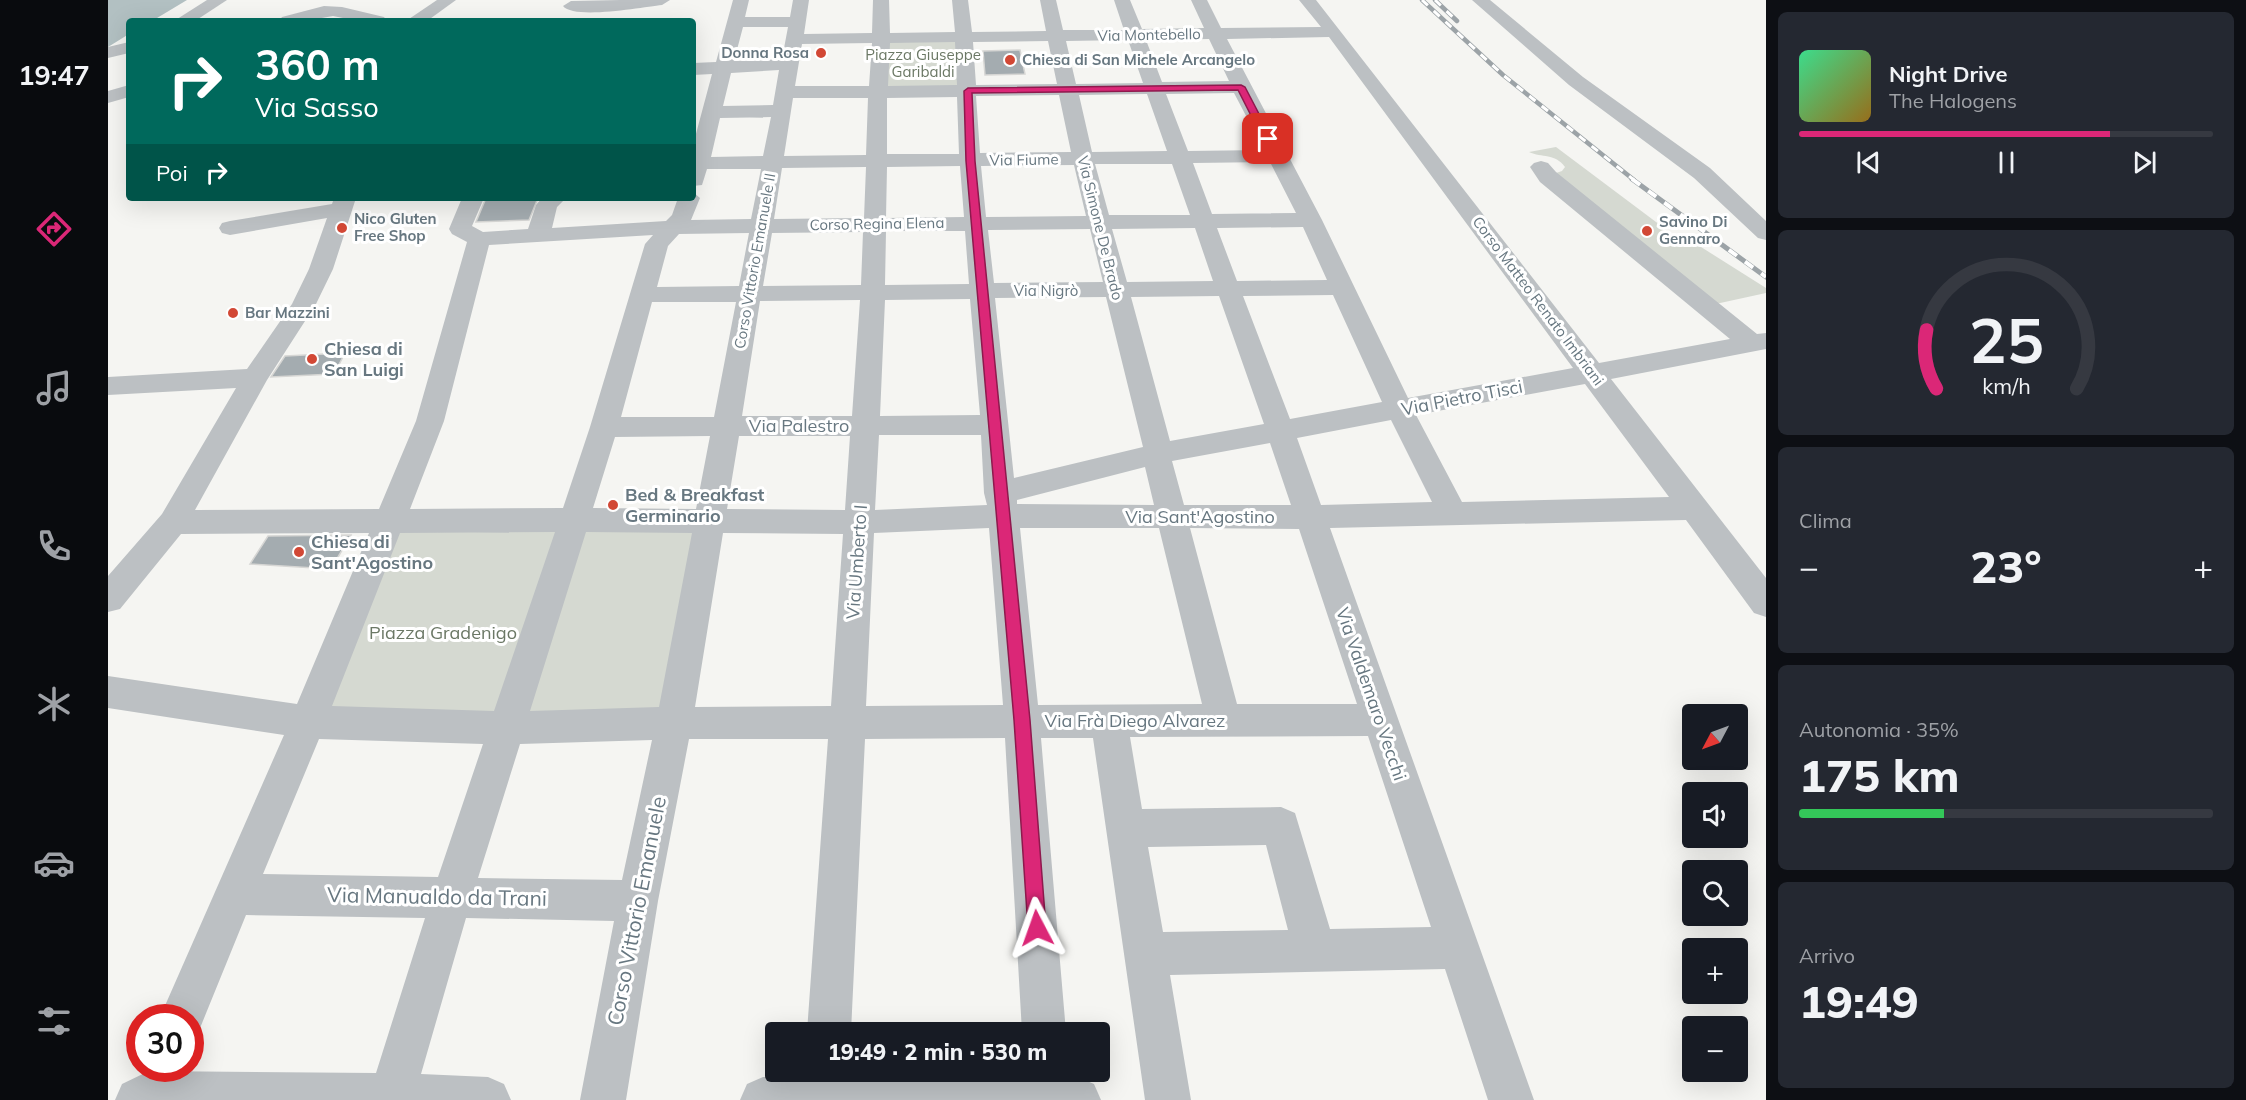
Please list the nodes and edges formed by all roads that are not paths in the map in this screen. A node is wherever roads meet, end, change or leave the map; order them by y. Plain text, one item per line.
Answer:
1 (219, 0) edge
2 (352, 0) edge
3 (448, 0) edge
4 (662, 0) edge
5 (741, 0) edge
6 (881, 0) edge
7 (960, 0) edge
8 (1048, 0) edge
9 (1122, 0) edge
10 (1199, 0) edge
11 (1307, 0) edge
12 (1480, 0) edge
13 (569, 7) edge
14 (332, 9) junction
15 (604, 14) edge
16 (188, 18) edge
17 (296, 18) edge
18 (366, 18) edge
19 (420, 18) edge
20 (798, 20) edge
21 (735, 22) junction
22 (1334, 32) junction
23 (1217, 34) junction
24 (1135, 35) junction
25 (964, 37) junction
26 (1056, 37) junction
27 (881, 38) junction
28 (126, 48) edge
29 (108, 53) edge
30 (791, 64) junction
31 (724, 66) junction
32 (696, 69) edge
33 (1241, 87) junction
34 (1155, 88) junction
35 (1066, 89) junction
36 (968, 91) junction
37 (126, 92) edge
38 (878, 92) junction
39 (108, 97) edge
40 (784, 102) junction
41 (713, 112) junction
42 (1277, 156) junction
43 (1179, 157) junction
44 (1083, 159) junction
45 (970, 161) junction
46 (773, 162) junction
47 (874, 162) junction
48 (700, 163) junction
49 (1541, 167) dead end
50 (696, 175) edge
51 (472, 201) edge
52 (551, 201) edge
53 (687, 201) edge
54 (343, 203) edge
55 (1311, 220) junction
56 (1204, 221) junction
57 (1099, 222) junction
58 (873, 224) junction
59 (976, 224) junction
60 (760, 226) junction
61 (672, 227) junction
62 (230, 228) dead end
63 (1766, 233) edge
64 (538, 235) junction
65 (479, 239) junction
66 (1341, 287) junction
67 (1228, 289) junction
68 (1115, 291) junction
69 (981, 292) junction
70 (873, 293) junction
71 (644, 295) junction
72 (750, 295) junction
73 (1757, 348) edge
74 (1592, 373) junction
75 (255, 378) junction
76 (108, 386) edge
77 (1401, 411) junction
78 (993, 425) junction
79 (726, 426) junction
80 (865, 426) junction
81 (604, 427) junction
82 (1281, 432) junction
83 (1157, 454) junction
84 (1000, 504) junction
85 (1692, 508) junction
86 (1454, 514) junction
87 (1173, 516) junction
88 (1311, 517) junction
89 (575, 520) junction
90 (708, 521) junction
91 (173, 522) junction
92 (390, 522) junction
93 (860, 522) junction
94 (1761, 588) edge
95 (108, 599) edge
96 (108, 692) edge
97 (1022, 720) junction
98 (1380, 720) junction
99 (1109, 721) junction
100 (308, 722) junction
101 (846, 722) junction
102 (1224, 722) junction
103 (674, 723) junction
104 (508, 728) junction
105 (1125, 828) junction
106 (236, 894) junction
107 (452, 897) junction
108 (638, 901) junction
109 (1459, 948) junction
110 (1315, 951) junction
111 (1145, 954) junction
112 (188, 1004) edge
113 (830, 1022) edge
114 (1043, 1022) edge
115 (1048, 1082) edge
116 (826, 1090) edge
117 (148, 1091) edge
118 (391, 1098) edge
119 (488, 1100) edge
120 (603, 1100) edge
121 (763, 1100) edge
122 (1049, 1100) edge
123 (1078, 1100) edge
124 (1168, 1100) edge
125 (1511, 1100) edge

1 - 16 street
2 - 14 street
3 - 19 street
4 - 15 street
5 - 21 street
6 - 27 street
7 - 25 street
8 - 26 street, Via Simone De Brado
9 - 24 street, Via Valdemaro Vecchi
10 - 23 street
11 - 22 street, Corso Matteo Renato Imbriani
12 - 63 street
13 - 15 street
14 - 17 street
14 - 18 street
20 - 21 street
20 - 27 street
20 - 30 street, Corso Vittorio Emanuele II
21 - 31 street
22 - 23 street, Via Montebello
22 - 74 street, Corso Matteo Renato Imbriani
23 - 24 street, Via Montebello
23 - 33 street
24 - 26 street, Via Montebello
24 - 34 street, Via Valdemaro Vecchi
25 - 26 street, Via Montebello
25 - 27 street
25 - 36 street
26 - 35 street, Via Simone De Brado
27 - 38 street
28 - 29 street
30 - 31 street
30 - 40 street, Corso Vittorio Emanuele II
31 - 32 street
31 - 41 street
33 - 34 street
33 - 42 street
34 - 35 street
34 - 43 street, Via Valdemaro Vecchi
35 - 36 street
35 - 44 street, Via Simone De Brado
36 - 38 street
36 - 45 street
37 - 39 street
38 - 40 street
38 - 47 street, Via Umberto I
40 - 41 street
40 - 46 street, Corso Vittorio Emanuele II
41 - 48 street
42 - 43 street, Via Fiume
42 - 55 street
43 - 44 street, Via Fiume
43 - 56 street, Via Valdemaro Vecchi
44 - 45 street, Via Fiume
44 - 57 street, Via Simone De Brado
45 - 47 street, Via Fiume
45 - 59 street
46 - 47 street, Via Fiume
46 - 48 street, Via Fiume
46 - 60 street, Corso Vittorio Emanuele II
47 - 58 street, Via Umberto I
48 - 50 street
49 - 73 street
51 - 65 street
52 - 64 street
53 - 61 street
54 - 62 street
54 - 75 street
55 - 56 street, Corso Regina Elena
55 - 66 street
56 - 57 street, Corso Regina Elena
56 - 67 street, Via Valdemaro Vecchi
57 - 59 street, Corso Regina Elena
57 - 68 street, Via Simone De Brado
58 - 59 street, Corso Regina Elena
58 - 60 street, Corso Regina Elena
58 - 70 street, Via Umberto I
59 - 69 street
60 - 61 street, Corso Regina Elena
60 - 72 street, Corso Vittorio Emanuele II
61 - 64 street, Corso Regina Elena
61 - 71 street
64 - 65 street, Corso Regina Elena
65 - 92 street
66 - 67 street, Via Nigrò
66 - 77 street
67 - 68 street, Via Nigrò
67 - 82 street, Via Valdemaro Vecchi
68 - 69 street, Via Nigrò
68 - 83 street, Via Simone De Brado
69 - 70 street, Via Nigrò
69 - 78 street
70 - 72 street, Via Nigrò
70 - 80 street, Via Umberto I
71 - 72 street, Via Nigrò
71 - 81 street
72 - 79 street, Corso Vittorio Emanuele II
73 - 74 street, Via Pietro Tisci
74 - 77 street, Via Pietro Tisci
74 - 85 street, Corso Matteo Renato Imbriani
75 - 76 street
75 - 91 street
77 - 82 street, Via Pietro Tisci
77 - 86 street
78 - 80 street, Via Palestro
78 - 84 street
79 - 80 street, Via Palestro
79 - 81 street, Via Palestro
79 - 90 street, Corso Vittorio Emanuele II
80 - 93 street, Via Umberto I
81 - 89 street
82 - 83 street, Via Pietro Tisci
82 - 88 street, Via Valdemaro Vecchi
83 - 84 street, Via Pietro Tisci
83 - 87 street, Via Simone De Brado
84 - 87 street, Via Sant'Agostino
84 - 93 street, Via Sant'Agostino
84 - 97 street
85 - 86 street, Via Sant'Agostino
85 - 94 street, Corso Matteo Renato Imbriani
86 - 88 street, Via Sant'Agostino
87 - 88 street, Via Sant'Agostino
87 - 102 street, Via Simone De Brado
88 - 98 street, Via Valdemaro Vecchi
89 - 90 street
89 - 92 street
89 - 104 street
90 - 93 street, Via Sant'Agostino
90 - 103 street
91 - 92 street
91 - 95 street
92 - 100 street
93 - 101 street, Via Umberto I
96 - 100 street
97 - 99 street, Via Frà Diego Alvarez
97 - 101 street, Via Frà Diego Alvarez
97 - 114 street
98 - 102 street, Via Frà Diego Alvarez
98 - 109 street, Via Valdemaro Vecchi
99 - 102 street, Via Frà Diego Alvarez
99 - 105 street
100 - 104 street
100 - 106 street
101 - 103 street, Via Frà Diego Alvarez
101 - 113 street, Via Umberto I
103 - 104 street
103 - 108 street, Corso Vittorio Emanuele
104 - 107 street
105 - 110 street
105 - 111 street
106 - 107 street, Via Manualdo da Trani
106 - 112 street
107 - 108 street, Via Manualdo da Trani
107 - 118 street
108 - 120 street, Corso Vittorio Emanuele
109 - 110 street
109 - 125 street, Via Valdemaro Vecchi
110 - 111 street
111 - 124 street
115 - 122 street
116 - 121 street
116 - 122 street
117 - 118 street
118 - 119 street
122 - 123 street

